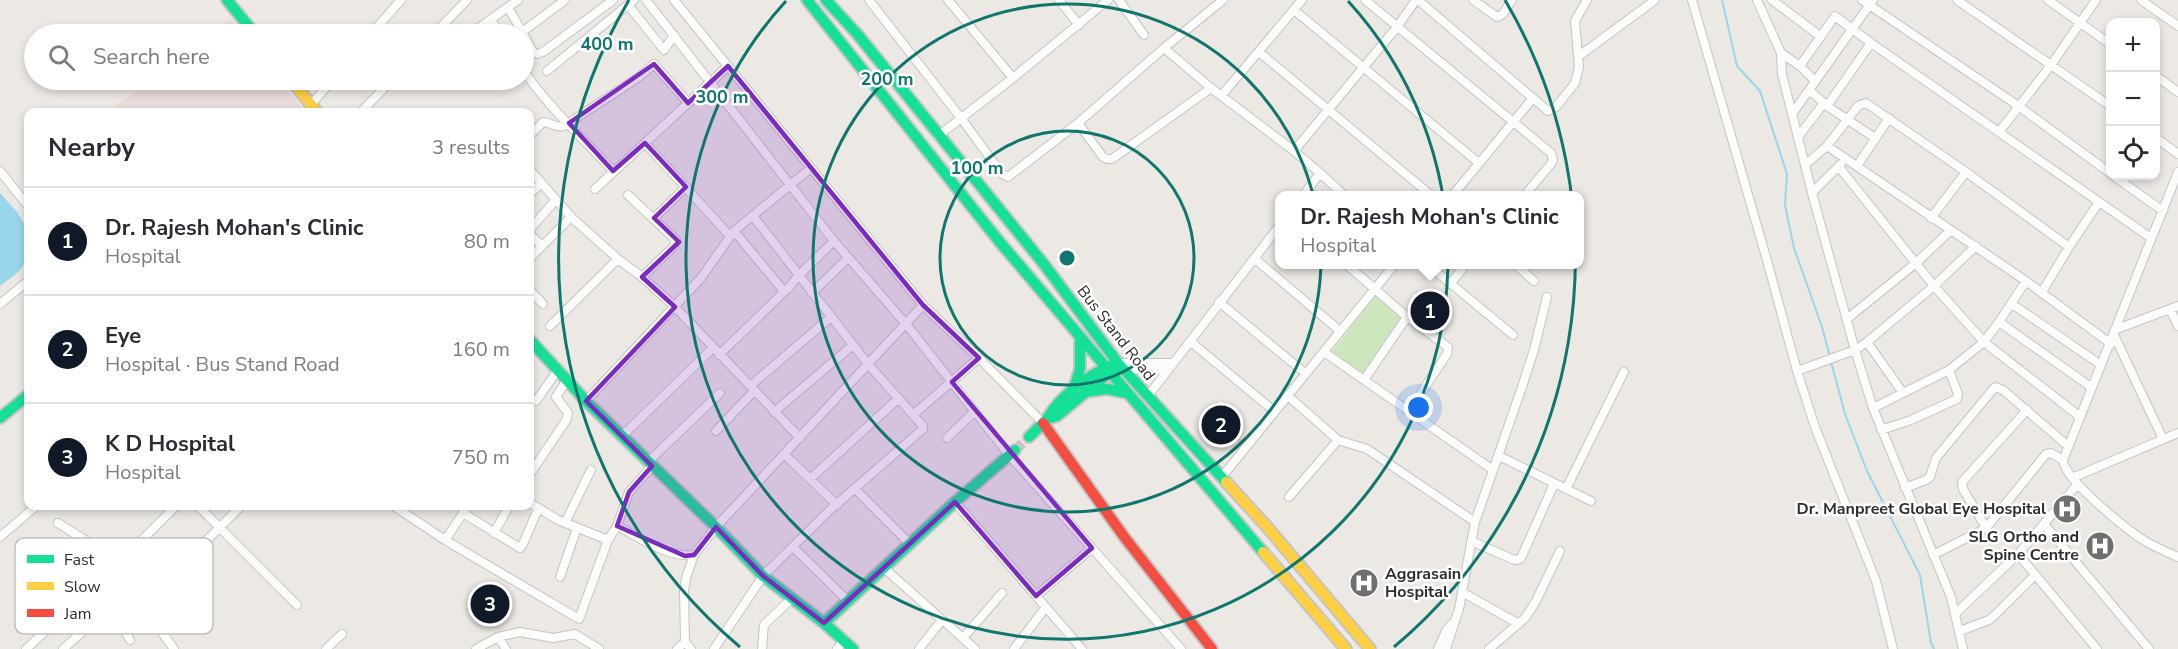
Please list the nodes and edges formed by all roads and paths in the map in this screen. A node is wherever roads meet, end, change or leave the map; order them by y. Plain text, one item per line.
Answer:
1 (227, 0) edge
2 (401, 0) edge
3 (467, 0) edge
4 (518, 0) edge
5 (565, 0) edge
6 (613, 0) edge
7 (646, 0) edge
8 (674, 0) edge
9 (807, 0) edge
10 (826, 0) edge
11 (869, 0) edge
12 (948, 0) edge
13 (1059, 0) edge
14 (1108, 0) edge
15 (1119, 0) edge
16 (1223, 0) edge
17 (1302, 0) edge
18 (1365, 0) edge
19 (1417, 0) edge
20 (1473, 0) edge
21 (1512, 0) edge
22 (1587, 0) edge
23 (1655, 0) edge
24 (1692, 0) edge
25 (1756, 0) edge
26 (1772, 0) edge
27 (1956, 0) edge
28 (2048, 0) edge
29 (2096, 0) edge
30 (2141, 0) edge
31 (1868, 2) edge
32 (631, 3) edge
33 (508, 7) junction
34 (1294, 10) junction
35 (491, 20) junction
36 (2080, 23) junction
37 (247, 24) edge
38 (381, 24) edge
39 (444, 24) edge
40 (485, 24) edge
41 (494, 24) edge
42 (517, 24) edge
43 (534, 25) edge
44 (1079, 25) junction
45 (2178, 26) edge
46 (1396, 27) junction
47 (1852, 28) junction
48 (674, 35) junction
49 (1144, 35) dead end
50 (1820, 36) junction
51 (2106, 41) edge
52 (1871, 44) junction
53 (1164, 48) junction
54 (534, 52) edge
55 (1259, 52) junction
56 (1781, 53) junction
57 (1579, 56) junction
58 (2051, 65) junction
59 (728, 66) junction
60 (1800, 66) junction
61 (1363, 67) junction
62 (547, 71) dead end
63 (1013, 78) junction
64 (2160, 79) edge
65 (711, 81) junction
66 (1815, 81) junction
67 (534, 86) edge
68 (1211, 88) junction
69 (299, 90) edge
70 (326, 90) edge
71 (382, 90) edge
72 (1809, 90) junction
73 (2178, 92) edge
74 (1222, 95) junction
75 (1533, 98) junction
76 (688, 103) junction
77 (2106, 103) edge
78 (1825, 104) junction
79 (2018, 105) junction
80 (313, 108) edge
81 (315, 108) edge
82 (365, 108) edge
83 (1328, 110) junction
84 (1792, 114) junction
85 (961, 118) junction
86 (1889, 118) junction
87 (1849, 120) junction
88 (1513, 121) junction
89 (569, 123) junction
90 (1078, 123) junction
91 (534, 131) edge
92 (1999, 132) junction
93 (938, 136) junction
94 (1798, 137) junction
95 (1875, 138) junction
96 (2160, 141) edge
97 (645, 142) junction
98 (1827, 146) junction
99 (1294, 151) junction
100 (2178, 154) edge
101 (1847, 159) junction
102 (1479, 163) junction
103 (1806, 164) junction
104 (1857, 166) junction
105 (1839, 167) junction
106 (811, 168) junction
107 (2106, 170) edge
108 (0, 171) edge
109 (614, 171) junction
110 (1966, 172) junction
111 (2178, 172) edge
112 (1320, 173) junction
113 (534, 175) edge
114 (2120, 180) edge
115 (540, 183) junction
116 (792, 184) junction
117 (686, 187) junction
118 (595, 189) dead end
119 (534, 190) edge
120 (1306, 191) edge
121 (1340, 191) edge
122 (1427, 191) edge
123 (1455, 191) edge
124 (1527, 191) edge
125 (1812, 193) junction
126 (628, 195) dead end
127 (24, 201) edge
128 (555, 201) junction
129 (2099, 202) junction
130 (2163, 211) junction
131 (753, 216) junction
132 (571, 217) junction
133 (654, 218) junction
134 (1931, 218) junction
135 (534, 226) edge
136 (1275, 231) edge
137 (1950, 231) junction
138 (732, 234) junction
139 (534, 236) edge
140 (2151, 238) junction
141 (834, 241) junction
142 (541, 245) junction
143 (1976, 246) junction
144 (2069, 247) junction
145 (534, 253) edge
146 (848, 258) junction
147 (1254, 258) junction
148 (618, 259) junction
149 (1916, 263) junction
150 (1352, 269) edge
151 (1391, 269) edge
152 (1433, 269) edge
153 (1462, 269) edge
154 (1521, 269) edge
155 (798, 276) junction
156 (642, 277) junction
157 (1534, 280) dead end
158 (2026, 281) junction
159 (1451, 283) junction
160 (24, 284) edge
161 (1934, 286) junction
162 (1374, 289) junction
163 (786, 290) junction
164 (2042, 292) junction
165 (812, 293) junction
166 (534, 294) edge
167 (1547, 297) dead end
168 (1219, 302) junction
169 (0, 304) edge
170 (543, 304) dead end
171 (2012, 304) junction
172 (923, 305) junction
173 (675, 307) junction
174 (2174, 308) edge
175 (831, 317) junction
176 (1407, 317) junction
177 (1847, 319) junction
178 (1999, 322) junction
179 (906, 324) junction
180 (550, 326) dead end
181 (2178, 326) edge
182 (1340, 331) junction
183 (2116, 332) junction
184 (1513, 335) dead end
185 (1080, 339) junction
186 (1191, 342) junction
187 (1867, 342) junction
188 (1984, 342) junction
189 (534, 344) edge
190 (2111, 344) junction
191 (853, 345) junction
192 (713, 348) junction
193 (1855, 350) junction
194 (1324, 352) junction
195 (719, 355) junction
196 (979, 358) junction
197 (868, 364) junction
198 (2101, 365) junction
199 (1121, 366) junction
200 (1170, 366) junction
201 (558, 370) junction
202 (1107, 370) junction
203 (1949, 370) junction
204 (1797, 371) junction
205 (1624, 372) dead end
206 (1305, 373) junction
207 (567, 380) junction
208 (1364, 380) junction
209 (952, 382) junction
210 (2091, 387) junction
211 (752, 388) junction
212 (1073, 392) junction
213 (1085, 392) junction
214 (720, 393) dead end
215 (1126, 393) junction
216 (1903, 393) junction
217 (1148, 396) junction
218 (1288, 396) junction
219 (24, 398) edge
220 (899, 398) junction
221 (536, 401) dead end
222 (586, 401) junction
223 (1873, 408) junction
224 (2026, 410) junction
225 (774, 411) junction
226 (975, 411) junction
227 (1274, 411) junction
228 (1409, 411) junction
229 (914, 414) junction
230 (2079, 416) junction
231 (0, 418) edge
232 (1045, 421) junction
233 (1881, 430) junction
234 (716, 431) dead end
235 (2178, 433) edge
236 (622, 436) junction
237 (1029, 437) tunnel mouth
238 (800, 438) junction
239 (947, 438) dead end
240 (2163, 439) junction
241 (1338, 440) junction
242 (2068, 446) junction
243 (1012, 452) junction
244 (784, 454) junction
245 (1499, 456) junction
246 (2063, 460) junction
247 (650, 464) junction
248 (534, 468) edge
249 (591, 470) dead end
250 (1493, 470) junction
251 (1221, 478) junction
252 (810, 479) junction
253 (2074, 481) junction
254 (1554, 484) junction
255 (1905, 488) junction
256 (855, 489) junction
257 (1566, 489) junction
258 (1289, 497) dead end
259 (1590, 501) dead end
260 (955, 502) junction
261 (837, 505) junction
262 (534, 506) edge
263 (538, 509) junction
264 (31, 510) edge
265 (172, 510) edge
266 (203, 510) edge
267 (237, 510) edge
268 (400, 510) edge
269 (464, 510) edge
270 (466, 510) edge
271 (507, 510) edge
272 (1475, 522) junction
273 (58, 523) dead end
274 (565, 523) junction
275 (2044, 524) junction
276 (221, 526) junction
277 (617, 526) junction
278 (716, 527) junction
279 (577, 528) junction
280 (1986, 528) junction
281 (494, 533) junction
282 (0, 537) edge
283 (79, 538) edge
284 (144, 538) edge
285 (209, 538) edge
286 (445, 540) junction
287 (608, 540) junction
288 (1471, 541) junction
289 (910, 544) junction
290 (793, 547) junction
291 (1092, 548) junction
292 (1560, 551) dead end
293 (2018, 554) junction
294 (694, 555) junction
295 (1933, 555) junction
296 (2178, 557) edge
297 (884, 568) junction
298 (2035, 575) junction
299 (560, 576) dead end
300 (763, 576) junction
301 (1462, 592) junction
302 (1002, 593) dead end
303 (1036, 596) junction
304 (791, 599) junction
305 (848, 601) junction
306 (297, 605) dead end
307 (1046, 607) junction
308 (1956, 613) junction
309 (579, 620) junction
310 (942, 620) junction
311 (1454, 622) junction
312 (824, 623) junction
313 (1519, 624) junction
314 (1960, 631) junction
315 (43, 634) edge
316 (80, 634) edge
317 (126, 634) edge
318 (162, 634) edge
319 (342, 634) dead end
320 (575, 634) junction
321 (498, 636) junction
322 (963, 639) junction
323 (130, 640) dead end
324 (841, 645) edge
325 (331, 647) edge
326 (689, 647) edge
327 (26, 649) edge
328 (63, 649) edge
329 (174, 649) edge
330 (476, 649) edge
331 (506, 649) edge
332 (599, 649) edge
333 (677, 649) edge
334 (714, 649) edge
335 (762, 649) edge
336 (853, 649) edge
337 (919, 649) edge
338 (975, 649) edge
339 (1014, 649) edge
340 (1082, 649) edge
341 (1182, 649) edge
342 (1212, 649) edge
343 (1346, 649) edge
344 (1370, 649) edge
345 (1438, 649) edge
346 (1446, 649) edge
347 (1490, 649) edge
348 (1893, 649) edge
349 (1962, 649) edge
350 (2097, 649) edge
351 (2149, 649) edge

1 - 37 main road
2 - 38 street
3 - 39 street
4 - 33 street
5 - 43 street
6 - 54 street
7 - 48 street
8 - 59 street
9 - 185 main road, Bus Stand Road
10 - 93 main road, Bus Stand Road
11 - 85 street
12 - 63 street
13 - 44 street
14 - 44 street
15 - 49 street
16 - 53 street
17 - 34 street
18 - 46 street
19 - 46 street
19 - 75 street
20 - 21 street
22 - 57 street
23 - 57 street
24 - 204 street
25 - 56 street
26 - 50 street
27 - 58 street
28 - 36 street
29 - 36 street
30 - 45 street
31 - 47 street
31 - 79 street
32 - 48 street
32 - 62 street
33 - 35 street
33 - 42 street
34 - 55 street
34 - 61 street
35 - 40 street
35 - 41 street
36 - 51 street
36 - 58 street
44 - 63 street
46 - 61 street
46 - 88 street
47 - 50 street
47 - 52 street
47 - 66 street
48 - 65 street
50 - 60 street
52 - 78 street
52 - 92 street
53 - 68 street
53 - 90 street
55 - 74 street
55 - 83 street
56 - 60 street
56 - 84 street
57 - 75 street
58 - 77 street
58 - 79 street
59 - 65 street
59 - 106 street
60 - 66 street
61 - 83 street
61 - 102 street
63 - 85 street
64 - 73 street
65 - 76 street
65 - 116 street
66 - 72 street
67 - 89 street
68 - 74 street
68 - 90 street
69 - 80 main road
70 - 81 street
71 - 82 street
72 - 78 street
72 - 84 street
74 - 99 street
75 - 88 street
76 - 89 street
76 - 97 street
78 - 87 street
78 - 94 street
79 - 92 street
79 - 107 street
83 - 99 street
83 - 122 street
84 - 94 street
85 - 90 street
85 - 93 street
86 - 87 street
86 - 95 street
86 - 110 street
87 - 95 street
87 - 98 street
88 - 102 street
88 - 124 street
89 - 91 street
89 - 109 street
92 - 129 street
93 - 199 main road, Bus Stand Road
94 - 103 street
95 - 104 street
96 - 100 street
97 - 109 street
97 - 117 street
98 - 101 street
98 - 103 street
99 - 112 street
101 - 104 street
101 - 105 street
102 - 123 street
103 - 125 street
104 - 134 street
105 - 125 street
105 - 149 street
106 - 116 street
106 - 172 street
108 - 127 street
109 - 118 street
110 - 134 street
110 - 144 street
111 - 130 street
112 - 120 street
112 - 121 street
113 - 115 street
114 - 130 street
115 - 119 street
115 - 128 street
116 - 131 street
116 - 141 street
117 - 133 street
117 - 138 street
125 - 177 street
126 - 133 street
128 - 132 street
128 - 135 street
129 - 140 street
129 - 144 street
130 - 140 street
131 - 138 street
131 - 155 street
132 - 142 street
132 - 148 street
133 - 156 street
134 - 137 street
136 - 147 street
137 - 143 street
137 - 149 street
138 - 163 street
138 - 173 street
139 - 142 street
140 - 183 street
141 - 146 street
141 - 155 street
142 - 145 street
143 - 158 street
143 - 161 street
144 - 164 street
146 - 165 street
146 - 179 street
147 - 168 street
147 - 182 street
148 - 156 street
148 - 180 street
149 - 161 street
149 - 177 street
150 - 162 street
151 - 162 street
152 - 159 street
153 - 159 street
154 - 157 street
155 - 163 street
155 - 165 street
156 - 173 street
158 - 164 street
158 - 171 street
159 - 184 street
160 - 169 street
161 - 187 street
161 - 188 street
162 - 176 street
162 - 182 street
163 - 195 street
164 - 190 street
165 - 175 street
166 - 170 street
167 - 245 street
168 - 186 street
168 - 206 street
171 - 178 street
171 - 198 street
172 - 179 street
172 - 196 street
173 - 192 street
173 - 222 street
174 - 181 street
174 - 183 street
175 - 191 street
175 - 211 street
176 - 208 street
176 - 228 street
177 - 193 street
178 - 188 street
178 - 210 street
179 - 197 street
179 - 209 street
182 - 194 street
183 - 190 street
183 - 240 street
185 - 202 main road, Bus Stand Road
185 - 212 main road
186 - 200 street
186 - 227 street
187 - 193 street
187 - 216 street
188 - 203 street
188 - 230 street
189 - 201 main road
190 - 198 street
191 - 197 street
191 - 225 street
192 - 195 street
192 - 236 street
193 - 204 street
193 - 223 street
194 - 206 street
194 - 208 street
195 - 211 street
196 - 209 street
196 - 232 street
197 - 220 street
197 - 238 street
198 - 210 street
199 - 200 street
199 - 202 main road
199 - 217 main road, Bus Stand Road
200 - 217 street
201 - 207 main road
201 - 221 street
202 - 212 main road
202 - 213 main road
202 - 215 main road, Bus Stand Road
203 - 216 street
203 - 233 street
204 - 348 street
205 - 257 street
206 - 218 street
207 - 222 main road
207 - 248 street
208 - 228 street
209 - 226 street
209 - 229 street
210 - 230 street
211 - 225 street
211 - 234 street
212 - 232 main road
213 - 215 main road
213 - 232 main road
214 - 247 street
215 - 343 main road, Bus Stand Road
216 - 223 street
217 - 251 main road, Bus Stand Road
218 - 227 street
218 - 241 street
219 - 231 main road
220 - 229 street
220 - 252 street
222 - 236 main road
223 - 233 street
224 - 242 street
224 - 255 street
224 - 280 street
225 - 238 street
226 - 239 street
226 - 243 street
227 - 251 street
228 - 250 street
229 - 256 street
230 - 242 street
232 - 237 main road
232 - 342 main road
233 - 255 street
235 - 240 street
236 - 247 main road
238 - 244 street
240 - 253 street
241 - 258 street
241 - 272 street
242 - 246 street
243 - 260 main road
243 - 291 street
244 - 252 street
244 - 278 street
245 - 250 street
245 - 254 street
246 - 253 street
246 - 280 street
247 - 277 street
247 - 278 main road
249 - 274 street
250 - 272 street
251 - 344 main road, Bus Stand Road
252 - 261 street
253 - 275 street
253 - 296 street
254 - 257 street
254 - 288 street
255 - 295 street
256 - 261 street
256 - 289 street
257 - 259 street
260 - 289 main road
260 - 303 street
261 - 290 street
262 - 263 street
263 - 274 street
263 - 281 street
264 - 282 street
265 - 284 street
266 - 276 street
267 - 276 street
268 - 286 street
269 - 286 street
270 - 281 street
271 - 281 street
272 - 288 street
273 - 283 street
274 - 279 street
275 - 293 street
275 - 351 street
276 - 285 street
276 - 306 street
277 - 287 street
277 - 294 street
278 - 294 street
278 - 300 main road
279 - 287 street
279 - 299 street
280 - 295 street
286 - 309 street
287 - 309 street
288 - 301 street
289 - 297 main road
290 - 300 street
290 - 305 street
291 - 303 street
291 - 341 street
292 - 313 street
293 - 298 street
293 - 308 street
294 - 326 street
295 - 308 street
297 - 305 main road
297 - 310 street
298 - 314 street
298 - 350 street
300 - 304 main road
300 - 334 street
301 - 311 street
301 - 313 street
302 - 322 street
303 - 307 street
304 - 312 main road
304 - 335 street
305 - 312 main road
307 - 339 street
307 - 340 street
308 - 314 street
309 - 320 street
310 - 322 street
310 - 337 street
311 - 345 street
311 - 346 street
312 - 324 main road
313 - 347 street
314 - 349 street
315 - 327 street
316 - 328 street
317 - 323 street
318 - 329 street
319 - 325 street
320 - 321 street
320 - 332 street
321 - 330 street
321 - 331 street
322 - 338 street
324 - 336 main road
326 - 333 street

